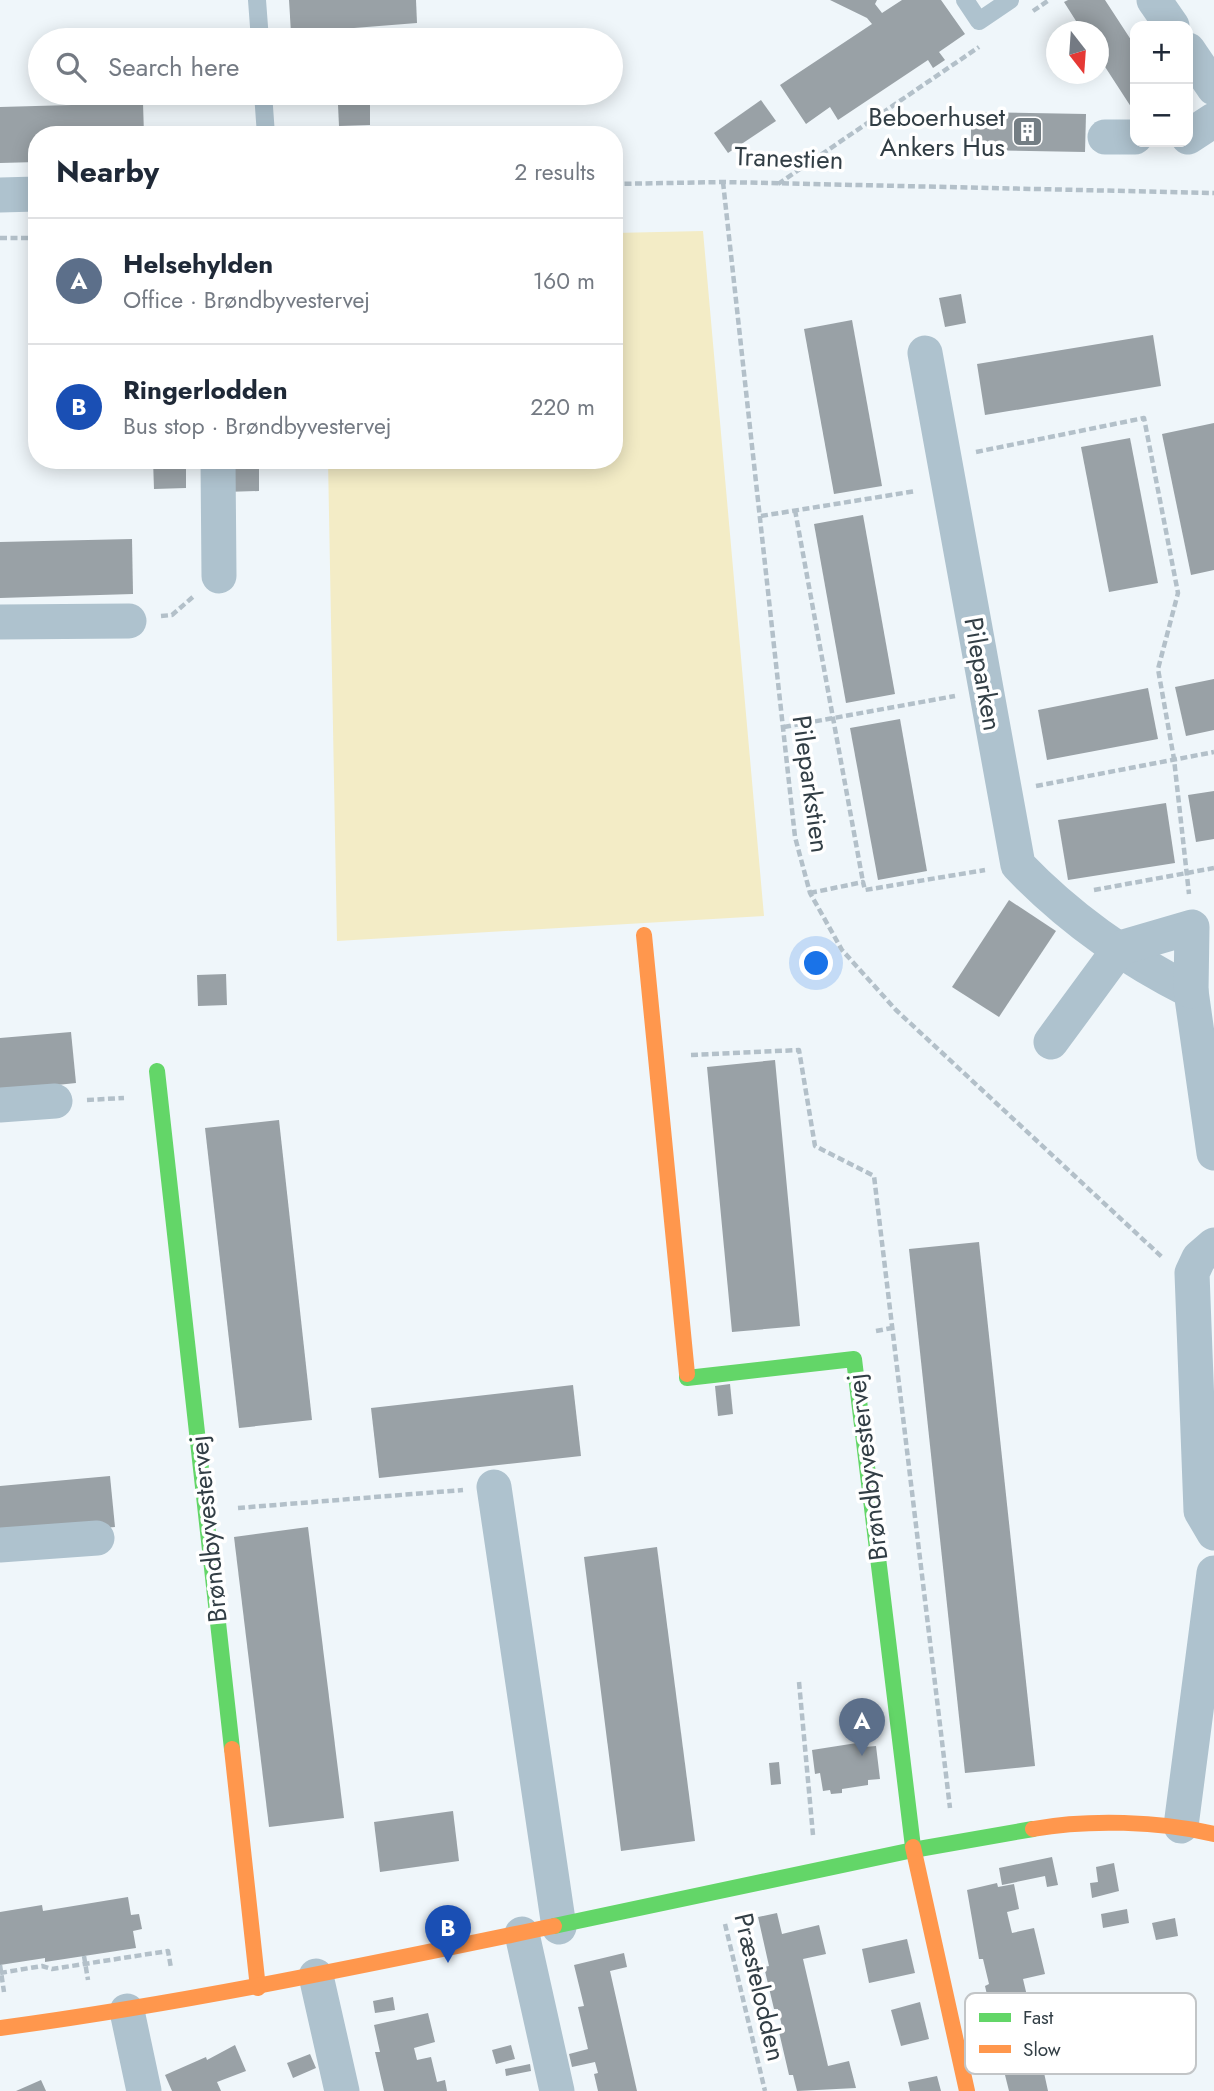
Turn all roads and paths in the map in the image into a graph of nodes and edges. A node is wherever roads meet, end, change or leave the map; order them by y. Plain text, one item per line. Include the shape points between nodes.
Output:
1 (257, 0) edge
2 (965, 0) edge
3 (1010, 0) edge
4 (1049, 0) edge
5 (1154, 0) edge
6 (1026, 15) dead end
7 (1169, 21) edge
8 (259, 28) edge
9 (981, 46) dead end
10 (1193, 57) edge
11 (1214, 88) edge
12 (264, 105) edge
13 (1214, 120) edge
14 (265, 126) edge
15 (1193, 134) edge
16 (723, 182) junction
17 (623, 184) edge
18 (777, 184) junction
19 (1214, 193) edge
20 (28, 194) edge
21 (0, 195) edge
22 (0, 238) edge
23 (28, 238) edge
24 (925, 353) dead end
25 (218, 469) edge
26 (947, 472) junction
27 (795, 510) junction
28 (761, 516) junction
29 (219, 576) joint
30 (129, 621) joint
31 (0, 622) edge
32 (986, 690) junction
33 (833, 718) junction
34 (784, 727) junction
35 (1214, 752) edge
36 (1174, 758) junction
37 (1005, 792) junction
38 (1018, 865) junction
39 (1214, 868) edge
40 (1188, 872) junction
41 (863, 882) junction
42 (810, 894) junction
43 (1051, 899) junction
44 (1192, 927) junction
45 (643, 935) dead end
46 (1120, 948) junction
47 (1191, 991) junction
48 (1051, 1042) dead end
49 (158, 1071) dead end
50 (160, 1097) junction
51 (55, 1101) joint
52 (0, 1105) edge
53 (1214, 1153) edge
54 (1214, 1245) edge
55 (1192, 1273) junction
56 (494, 1487) joint
57 (206, 1514) junction
58 (1214, 1533) edge
59 (97, 1538) dead end
60 (0, 1545) edge
61 (1214, 1573) edge
62 (799, 1682) dead end
63 (1198, 1830) edge
64 (913, 1850) junction
65 (816, 1871) junction
66 (718, 1893) junction
67 (559, 1927) junction
68 (522, 1934) junction
69 (0, 1973) edge
70 (316, 1976) junction
71 (258, 1988) junction
72 (176, 2002) junction
73 (127, 2011) junction
74 (0, 2028) edge
75 (144, 2091) edge
76 (342, 2091) edge
77 (557, 2091) edge
78 (765, 2091) edge
79 (967, 2091) edge

1 - 8 lane
2 - 3 lane via 979,21
4 - 6 path
5 - 7 street
9 - 18 path
10 - 11 street
12 - 14 lane
13 - 15 street
16 - 17 path, Tranestien
16 - 18 path, Tranestien
16 - 28 path, Pileparkstien
18 - 19 path, Tranestien
20 - 21 street
22 - 23 path
24 - 26 street, Pileparken
25 - 29 street
26 - 27 path
26 - 32 street, Pileparken
26 - 36 path via 1144,418 1178,593 1158,668
27 - 28 path
27 - 33 path
28 - 34 path, Pileparkstien
29 - 30 path via 172,615
30 - 31 street
32 - 33 path
32 - 37 street, Pileparken
33 - 34 path
33 - 41 path
34 - 42 path, Pileparkstien via 795,837
35 - 36 path
36 - 37 path
36 - 40 path
37 - 38 street, Pileparken
38 - 41 path via 865,890
38 - 43 street
39 - 40 path
40 - 43 path
40 - 44 path
41 - 42 path
42 - 55 path, Pileparkstien via 842,950 896,1010 1163,1258
43 - 46 street
44 - 46 street
44 - 47 street
45 - 64 street, Brøndbyvestervej via 687,1378 853,1359
46 - 47 street
46 - 48 street
47 - 53 street
49 - 50 street, Brøndbyvestervej
50 - 51 path
50 - 57 street, Brøndbyvestervej
51 - 52 street
54 - 55 street via 1199,1258
55 - 58 street via 1201,1511
56 - 57 path
56 - 67 street
57 - 71 street, Brøndbyvestervej
59 - 60 street
61 - 63 street
62 - 65 path
63 - 64 street via 1061,1824
64 - 65 street
64 - 79 street
65 - 66 street
66 - 67 street
66 - 78 path, Præstelodden
67 - 68 street
68 - 70 street
68 - 77 street
69 - 72 path via 168,1951
70 - 71 street
70 - 76 street
71 - 72 street
72 - 73 street
73 - 74 street
73 - 75 street

